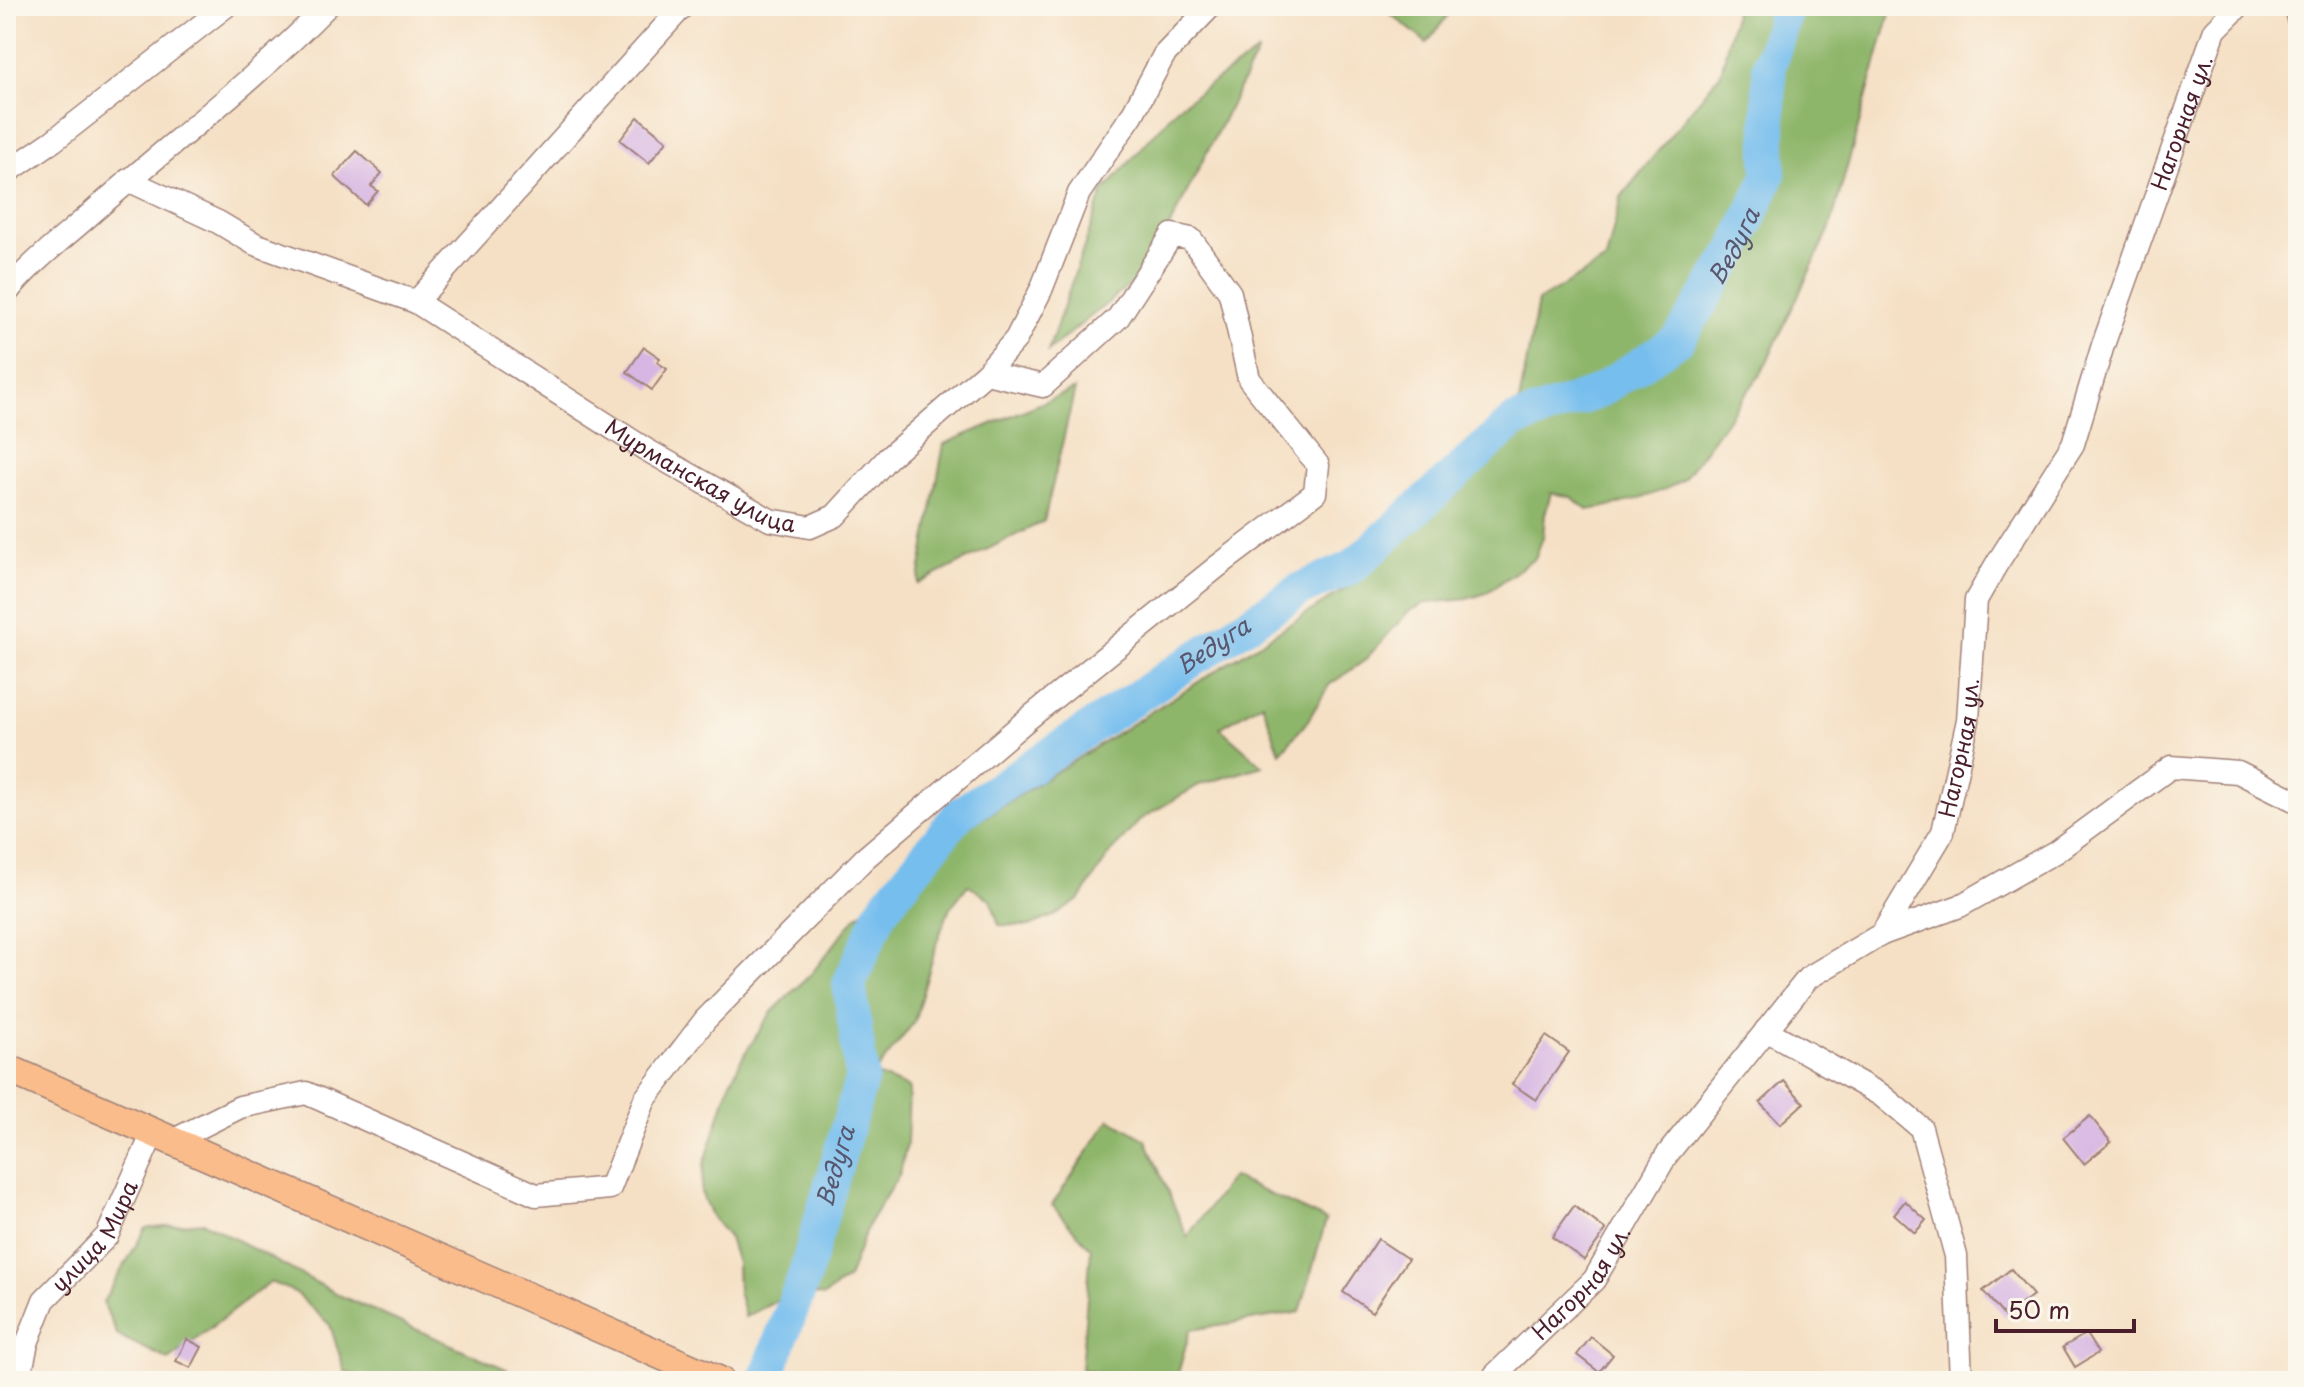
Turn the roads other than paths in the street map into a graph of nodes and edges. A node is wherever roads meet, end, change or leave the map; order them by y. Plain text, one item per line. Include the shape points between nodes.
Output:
1 (226, 6) edge
2 (327, 6) edge
3 (683, 6) edge
4 (1211, 6) edge
5 (2239, 6) edge
6 (2295, 6) edge
7 (2298, 19) edge
8 (6, 173) edge
9 (128, 180) junction
10 (6, 294) edge
11 (416, 302) junction
12 (986, 373) junction
13 (2298, 802) edge
14 (1882, 934) junction
15 (1766, 1030) junction
16 (6, 1068) edge
17 (162, 1137) junction
18 (19, 1381) edge
19 (720, 1381) edge
20 (1492, 1381) edge
21 (1961, 1381) edge

1 - 8 street
2 - 9 street via 291,44
3 - 11 street
4 - 12 street, Мурманская улица via 1164,55 1132,115 1079,193 1016,339
5 - 14 street, Нагорная ул. via 2215,30 2073,444 1976,600 1968,720 1943,832
6 - 7 street
9 - 10 street
9 - 11 street, Мурманская улица via 255,244
11 - 12 street, Мурманская улица via 645,449 770,520 810,527 835,516 888,458
12 - 17 street via 1043,386 1118,318 1172,235 1191,239 1230,293 1249,379 1318,465 1315,493 1041,709 865,858 705,1020 645,1099 610,1188 536,1195 306,1093 240,1107
13 - 14 street via 2238,772 2171,767 2055,852 1960,906
14 - 15 street, Нагорная ул. via 1808,978
15 - 20 street, Нагорная ул. via 1666,1156 1594,1280
15 - 21 street via 1881,1095 1921,1128 1956,1256
16 - 17 main road
17 - 18 street, улица Мира via 107,1236 44,1300
17 - 19 main road

